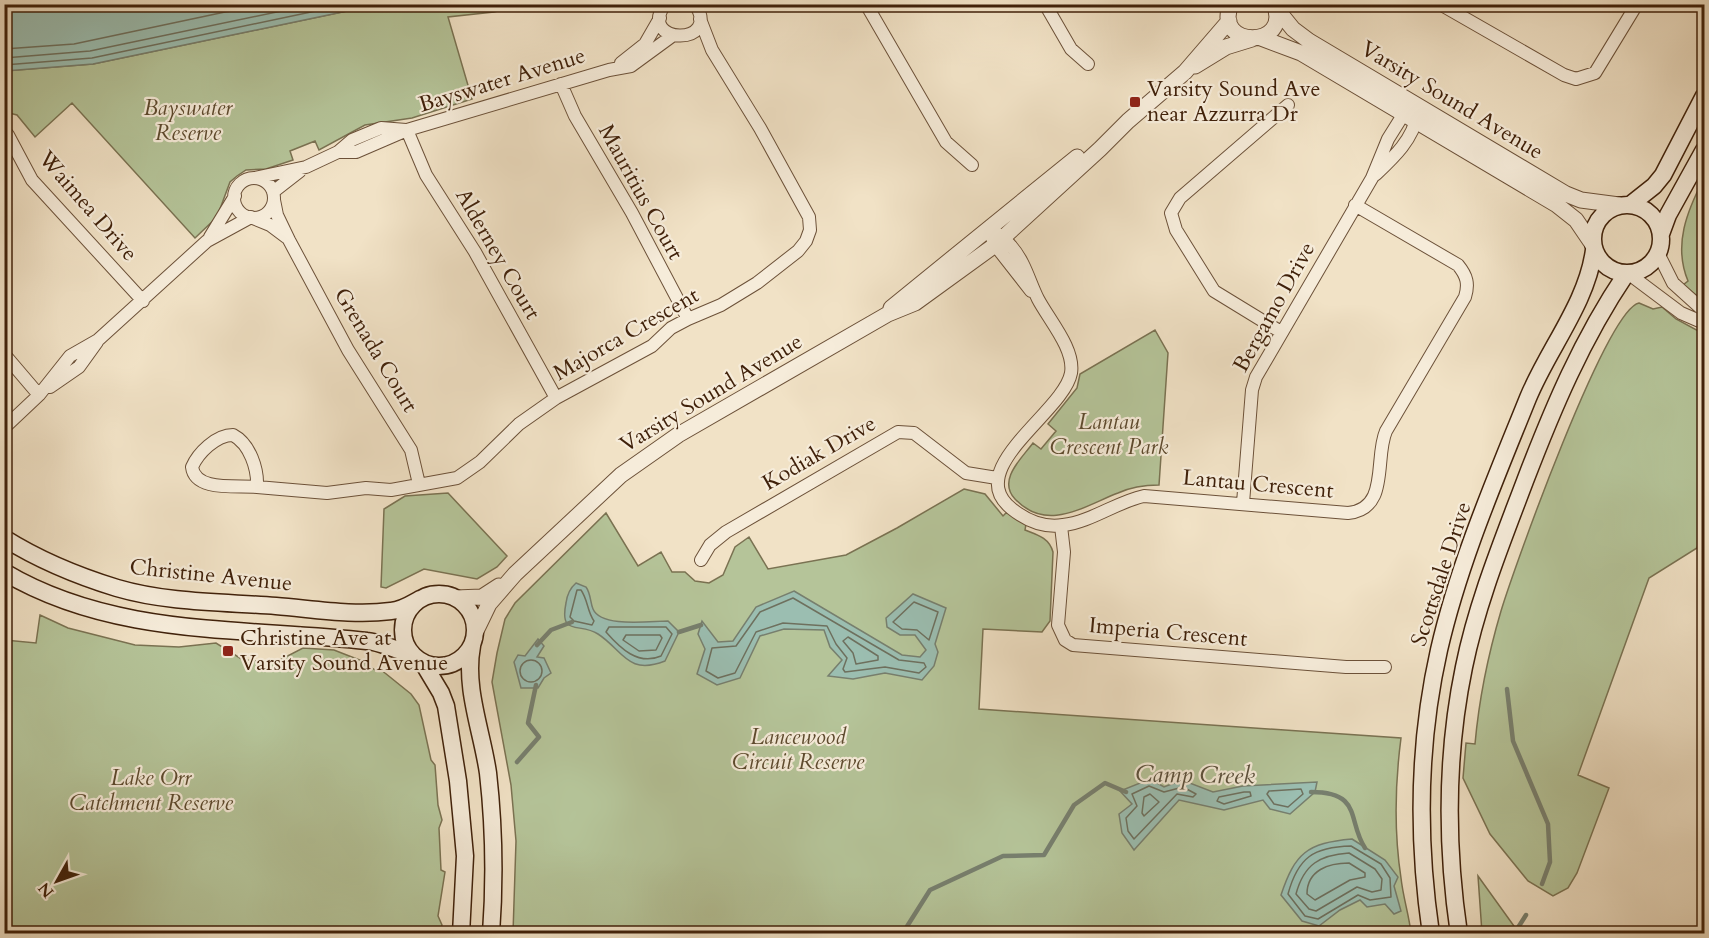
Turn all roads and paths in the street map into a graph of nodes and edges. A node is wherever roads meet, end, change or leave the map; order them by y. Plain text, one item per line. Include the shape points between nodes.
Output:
1 (665, 4) edge
2 (866, 4) edge
3 (1045, 4) edge
4 (1440, 4) edge
5 (1637, 4) edge
6 (1275, 6) edge
7 (699, 9) edge
8 (1229, 10) edge
9 (660, 18) junction
10 (672, 36) junction
11 (687, 36) junction
12 (1256, 39) junction
13 (712, 50) junction
14 (1088, 64) dead end
15 (609, 70) junction
16 (1185, 72) junction
17 (561, 84) junction
18 (1704, 96) edge
19 (1288, 105) dead end
20 (1418, 106) junction
21 (1409, 119) junction
22 (1128, 121) junction
23 (407, 130) junction
24 (8, 135) dead end
25 (1704, 150) edge
26 (972, 165) dead end
27 (306, 167) junction
28 (255, 178) junction
29 (235, 196) junction
30 (274, 196) junction
31 (1624, 205) junction
32 (1355, 206) junction
33 (252, 218) junction
34 (989, 228) junction
35 (1661, 234) junction
36 (289, 240) junction
37 (207, 241) junction
38 (999, 242) junction
39 (1593, 247) junction
40 (1658, 253) junction
41 (1628, 274) junction
42 (143, 300) junction
43 (1704, 311) edge
44 (888, 314) junction
45 (688, 319) junction
46 (1704, 322) edge
47 (1281, 332) junction
48 (4, 354) edge
49 (39, 395) junction
50 (556, 398) junction
51 (5, 427) edge
52 (997, 478) junction
53 (419, 484) junction
54 (257, 487) junction
55 (1243, 502) junction
56 (1061, 526) junction
57 (4, 538) edge
58 (702, 560) dead end
59 (4, 572) edge
60 (515, 574) junction
61 (455, 598) junction
62 (420, 599) junction
63 (474, 640) junction
64 (417, 658) junction
65 (1385, 667) dead end
66 (461, 933) edge
67 (491, 933) edge
68 (1431, 933) edge
69 (1459, 933) edge

1 - 9 street, Bayswater Avenue
2 - 26 street via 946,142
3 - 14 street via 1071,49
4 - 5 street via 1576,79 1595,72
6 - 12 street via 1273,29
6 - 20 street, Varsity Sound Avenue via 1293,29 1309,41
7 - 11 street via 694,32
7 - 13 street, Majorca Crescent
8 - 12 street via 1237,34
8 - 16 street, Varsity Sound Avenue
9 - 10 street
9 - 15 street, Bayswater Avenue via 645,44
10 - 11 street
10 - 15 street, Bayswater Avenue via 631,66
11 - 13 street, Majorca Crescent
12 - 16 street, Varsity Sound Avenue via 1226,47
12 - 21 street, Varsity Sound Avenue via 1301,53
13 - 45 street, Majorca Crescent via 802,204 810,230 798,251 757,283
15 - 17 street, Bayswater Avenue
16 - 22 street, Varsity Sound Avenue
17 - 23 street, Bayswater Avenue
17 - 45 street, Mauritius Court via 574,116 632,213
18 - 31 main road via 1663,175 1654,186
19 - 47 street via 1180,198 1170,213 1176,230 1214,291
20 - 21 street, Bergamo Drive
20 - 31 street, Varsity Sound Avenue via 1566,194 1581,200
21 - 32 street, Bergamo Drive via 1397,153 1372,178
21 - 39 street, Varsity Sound Avenue via 1557,205 1576,220
22 - 34 street, Varsity Sound Avenue
22 - 38 street, Varsity Sound Avenue
23 - 27 street, Bayswater Avenue via 356,152 338,152
23 - 50 street, Alderney Court via 426,175 476,252
24 - 42 street, Waimea Drive via 32,180
25 - 35 main road
27 - 28 street, Bayswater Avenue
27 - 30 street, Bayswater Avenue
28 - 29 street, Bayswater Avenue via 239,185
28 - 30 street via 267,182
29 - 33 street via 240,212
29 - 37 street, Bayswater Avenue
30 - 33 street, Bayswater Avenue via 265,215
30 - 36 street, Grenada Court via 277,215
31 - 35 main road via 1650,214
31 - 39 main road via 1600,217 1594,227
32 - 47 street, Bergamo Drive
32 - 55 street, Lantau Crescent via 1458,266 1467,279 1465,297 1386,431 1380,447 1378,487 1370,504 1348,513
33 - 36 street, Grenada Court via 270,225
33 - 37 street, Bayswater Avenue
34 - 38 street
34 - 44 street, Varsity Sound Avenue via 892,306
35 - 40 main road
36 - 53 street, Grenada Court via 348,350 411,450
37 - 42 street, Bayswater Avenue
38 - 44 street, Varsity Sound Avenue via 915,303
38 - 52 street via 1025,267 1072,370 1062,391
39 - 41 main road via 1607,268
39 - 68 main road, Scottsdale Drive via 1589,277 1537,376 1473,538 1439,651 1422,783 1421,841
40 - 41 main road via 1650,265
40 - 43 street via 1673,283
41 - 46 street via 1681,314
41 - 69 main road, Scottsdale Drive via 1600,311 1550,416 1493,566 1470,644 1458,700 1451,774 1451,857
42 - 49 street, Bayswater Avenue via 99,340 79,367
44 - 60 street, Varsity Sound Avenue via 648,455 596,496
45 - 50 street, Majorca Crescent via 652,346
47 - 55 street, Bergamo Drive via 1262,363 1252,390
48 - 49 street
49 - 51 street, Bayswater Avenue
50 - 53 street, Majorca Crescent via 519,424 480,462 457,478 433,485
52 - 56 street, Lantau Crescent via 1000,495 1010,507 1041,525
52 - 58 street, Kodiak Drive via 966,473 914,433 898,432 726,532 710,545
53 - 54 street, Majorca Crescent via 391,490 366,488 327,493
54 - 54 street, Majorca Crescent via 200,482 192,467 218,439 233,435 255,465
55 - 56 street, Lantau Crescent via 1144,496
56 - 65 street, Imperia Crescent via 1064,552 1058,625 1065,640 1073,645
57 - 62 main road, Christine Avenue via 88,578 155,595 350,612 390,611
59 - 64 main road via 54,596 131,620 369,641
60 - 61 street, Varsity Sound Avenue via 482,597
60 - 63 street, Varsity Sound Avenue via 489,604
61 - 62 main road via 443,594
61 - 63 main road via 471,612
62 - 64 main road via 405,618 402,630
63 - 64 main road via 466,655 447,666 436,667
63 - 67 main road via 469,671 486,764 493,844
64 - 66 main road via 446,706 458,781 465,856

